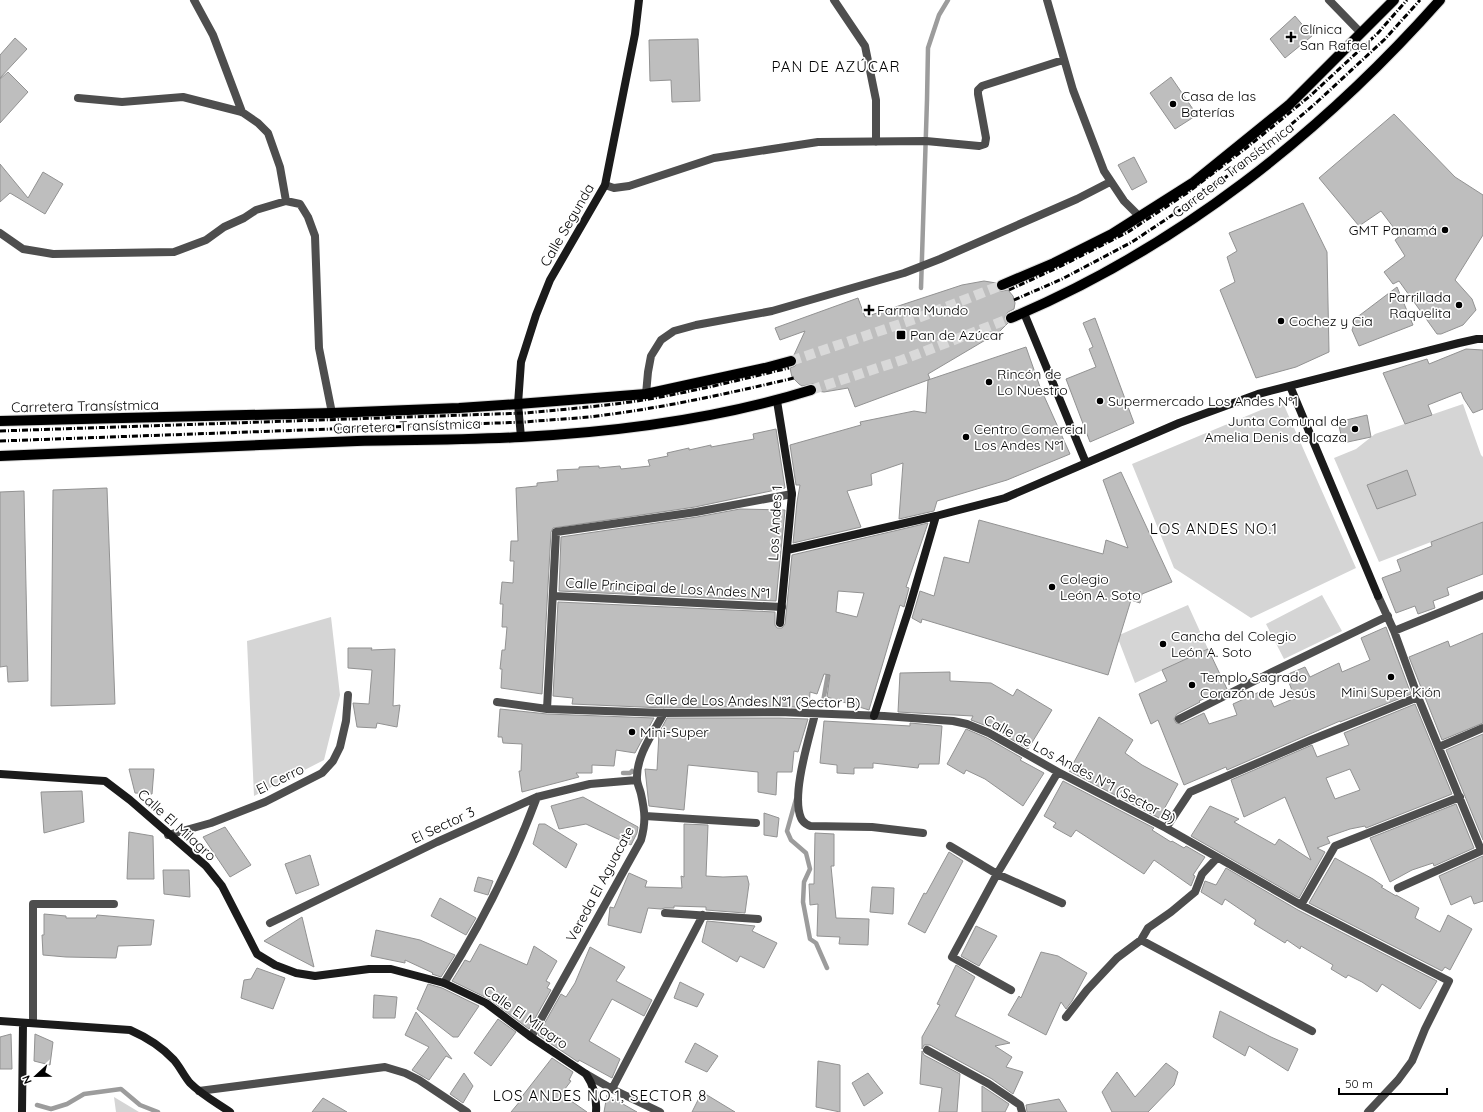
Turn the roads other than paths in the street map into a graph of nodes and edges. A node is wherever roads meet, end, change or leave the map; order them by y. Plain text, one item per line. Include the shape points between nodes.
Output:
1 (194, 0) edge
2 (639, 0) edge
3 (834, 0) edge
4 (1047, 0) edge
5 (1329, 0) edge
6 (1394, 0) edge
7 (1440, 0) edge
8 (1360, 33) junction
9 (1063, 60) junction
10 (78, 98) dead end
11 (242, 112) junction
12 (876, 142) junction
13 (1110, 182) junction
14 (606, 185) junction
15 (286, 201) junction
16 (1140, 217) junction
17 (0, 233) edge
18 (1002, 285) tunnel mouth
19 (1024, 313) junction
20 (1011, 318) tunnel mouth
21 (1483, 339) edge
22 (791, 361) tunnel mouth
23 (1290, 386) junction
24 (811, 390) tunnel mouth
25 (646, 394) junction
26 (777, 401) junction
27 (518, 404) junction
28 (332, 413) junction
29 (0, 420) edge
30 (521, 437) junction
31 (0, 456) edge
32 (1086, 463) junction
33 (792, 494) junction
34 (936, 516) junction
35 (787, 550) junction
36 (1483, 595) edge
37 (553, 596) junction
38 (782, 607) junction
39 (1388, 616) junction
40 (780, 623) dead end
41 (1394, 631) junction
42 (348, 695) dead end
43 (1418, 698) junction
44 (497, 702) dead end
45 (547, 709) junction
46 (664, 713) junction
47 (815, 714) junction
48 (874, 716) junction
49 (1180, 719) dead end
50 (1483, 728) edge
51 (1439, 747) junction
52 (1058, 772) junction
53 (0, 774) edge
54 (637, 780) junction
55 (537, 797) junction
56 (1460, 797) junction
57 (645, 816) junction
58 (756, 822) dead end
59 (1166, 828) junction
60 (923, 833) dead end
61 (168, 834) junction
62 (950, 846) dead end
63 (1482, 850) edge
64 (1217, 858) junction
65 (997, 874) junction
66 (1398, 888) dead end
67 (1062, 903) dead end
68 (114, 904) dead end
69 (1301, 905) junction
70 (665, 913) dead end
71 (703, 915) junction
72 (758, 919) dead end
73 (270, 923) dead end
74 (1141, 940) junction
75 (444, 983) junction
76 (1011, 990) dead end
77 (1066, 1017) dead end
78 (0, 1021) edge
79 (23, 1023) junction
80 (33, 1023) junction
81 (1312, 1031) dead end
82 (531, 1037) junction
83 (927, 1050) dead end
84 (586, 1074) junction
85 (612, 1089) junction
86 (200, 1091) junction
87 (22, 1112) edge
88 (230, 1112) edge
89 (467, 1112) edge
90 (596, 1112) edge
91 (660, 1112) edge
92 (1022, 1112) edge
93 (1368, 1112) edge

1 - 11 street via 213,35
2 - 14 street, Calle Segunda via 635,34
3 - 12 street via 865,46 876,100
4 - 9 street
5 - 8 street
6 - 8 main road, Carretera Transístmica
7 - 19 main road, Carretera Transístmica via 1368,76 1291,145 1231,192 1160,241
8 - 16 main road, Carretera Transístmica via 1289,105 1194,182
9 - 12 street via 982,86 978,90 985,144 979,146 926,141
9 - 13 street via 1087,129
10 - 11 street via 122,102 183,97
11 - 15 street via 268,133 280,167
12 - 14 street via 818,142 714,158 629,186 614,188
13 - 16 street
13 - 25 street via 940,259 904,272 772,311 674,331 661,340 651,356
14 - 27 street, Calle Segunda via 550,280 521,362
15 - 17 street via 256,210 206,240 174,252 53,254 23,249
15 - 28 street via 300,204 315,236 319,348
16 - 18 main road, Carretera Transístmica via 1112,234
19 - 20 main road, Carretera Transístmica
19 - 32 street
21 - 23 street
22 - 25 main road, Carretera Transístmica
23 - 32 street via 1258,394 1186,421
23 - 39 street
24 - 26 main road, Carretera Transístmica
25 - 27 main road, Carretera Transístmica
26 - 30 main road, Carretera Transístmica via 687,420
26 - 33 street, Los Andes 1
27 - 28 main road, Carretera Transístmica
27 - 30 street, Calle Segunda
28 - 29 main road, Carretera Transístmica
30 - 31 main road, Carretera Transístmica
32 - 34 street via 1005,498
33 - 35 street, Los Andes 1
33 - 37 street via 696,512 556,532
34 - 35 street
34 - 48 street
35 - 38 street, Los Andes 1
36 - 41 street
37 - 38 street, Calle Principal de Los Andes N°1
37 - 45 street
38 - 40 street, Los Andes 1
39 - 41 street
39 - 49 street
41 - 43 street
42 - 61 street, El Cerro via 340,748 333,761 322,772 265,802 211,823
43 - 51 street
43 - 59 street via 1190,792
44 - 45 street, Calle de Los Andes N°1 (Sector B)
45 - 46 street, Calle de Los Andes N°1 (Sector B)
46 - 47 street, Calle de Los Andes N°1 (Sector B)
46 - 54 street, Vereda El Aguacate via 644,750 638,765
47 - 48 street, Calle de Los Andes N°1 (Sector B)
47 - 60 street via 800,779 798,801 801,819 805,824 885,828
48 - 52 street, Calle de Los Andes N°1 (Sector B) via 967,724 989,733
50 - 51 street
51 - 56 street
52 - 59 street, Calle de Los Andes N°1 (Sector B)
52 - 65 street
53 - 61 street, Calle El Milagro via 105,781
54 - 55 street, El Sector 3 via 590,784
54 - 57 street, Vereda El Aguacate
55 - 73 street, El Sector 3
55 - 75 street via 506,874 474,936
56 - 63 street
56 - 69 street via 1335,846
57 - 58 street
57 - 82 street, Vereda El Aguacate via 641,840
59 - 64 street, Calle de Los Andes N°1 (Sector B)
61 - 75 street, Calle El Milagro via 206,866 222,886 257,954 275,965 296,973 315,976 369,969 391,969
62 - 65 street
63 - 66 street
64 - 69 street, Calle de Los Andes N°1 (Sector B)
64 - 74 street via 1202,874 1195,892 1148,928
65 - 67 street
65 - 76 street via 952,957
68 - 80 street via 33,904
69 - 93 street, Calle de Los Andes N°1 (Sector B) via 1449,981 1412,1061
70 - 71 street
71 - 72 street
71 - 85 street
74 - 77 street via 1117,958
74 - 81 street
75 - 82 street, Calle El Milagro via 486,1003
78 - 79 street
79 - 80 street
79 - 87 street
80 - 86 street via 130,1030 142,1035 173,1060 189,1082
82 - 84 street, Calle El Milagro
83 - 92 street via 989,1084 1020,1105
84 - 85 street, Calle El Milagro
84 - 90 street via 595,1093
85 - 91 street, Calle El Milagro
86 - 88 street
86 - 89 street via 385,1067 405,1072

